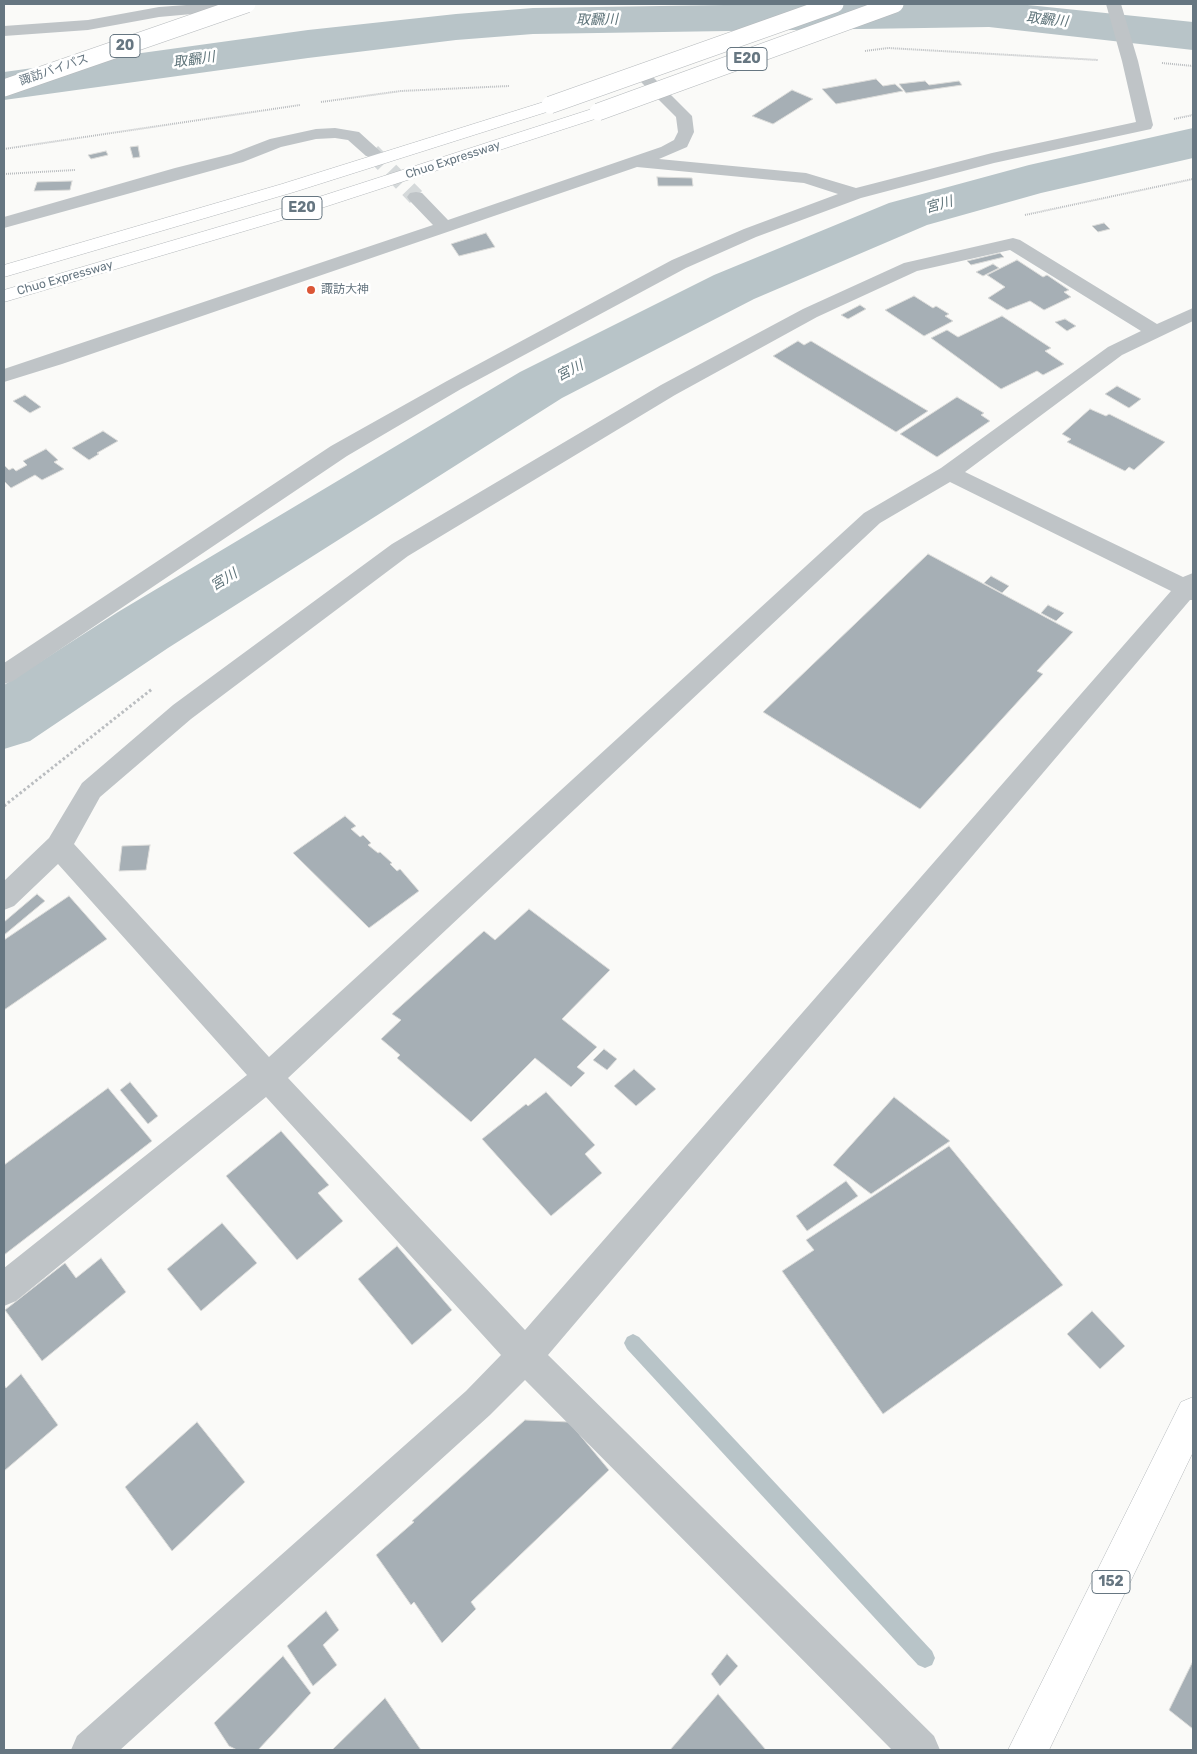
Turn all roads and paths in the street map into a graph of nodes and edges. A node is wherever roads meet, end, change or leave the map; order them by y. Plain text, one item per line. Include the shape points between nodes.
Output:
1 (218, 4) edge
2 (247, 4) edge
3 (835, 4) edge
4 (895, 4) edge
5 (1113, 4) edge
6 (155, 8) edge
7 (4, 31) edge
8 (4, 75) edge
9 (647, 80) dead end
10 (4, 88) edge
11 (372, 152) tunnel mouth
12 (636, 162) junction
13 (855, 194) junction
14 (416, 197) tunnel mouth
15 (4, 222) edge
16 (445, 227) junction
17 (4, 271) edge
18 (4, 296) edge
19 (1193, 314) edge
20 (1155, 331) junction
21 (55, 360) junction
22 (4, 376) edge
23 (4, 392) edge
24 (949, 472) junction
25 (1191, 587) edge
26 (4, 675) edge
27 (59, 846) junction
28 (4, 898) edge
29 (268, 1077) junction
30 (4, 1289) edge
31 (525, 1356) junction
32 (1193, 1414) edge
33 (91, 1750) edge
34 (920, 1750) edge
35 (1028, 1750) edge

1 - 8 highway, 諏訪バイパス / 20
2 - 6 street
2 - 10 highway, 諏訪バイパス / 20, bridge
3 - 17 highway, Chuo Expressway / E20, bridge via 550,105 297,185
4 - 18 highway, Chuo Expressway / E20, bridge via 598,112 303,208
5 - 13 street via 1144,125 992,158
6 - 7 street via 88,25
9 - 12 street via 684,116 686,132 681,143
11 - 15 street via 354,136 316,134
12 - 13 street via 806,178
12 - 16 street
13 - 26 street via 750,233 679,264 446,390 339,451
14 - 16 street
16 - 21 street
19 - 20 street
20 - 24 street via 1115,351
20 - 27 street via 1013,244 911,267 810,313 668,390 400,550 182,712 91,790
21 - 22 street
21 - 23 street
24 - 25 street
24 - 29 street via 872,518
25 - 31 street
27 - 28 street
27 - 29 street
29 - 30 street
29 - 31 street
31 - 33 street via 478,1403
31 - 34 street
32 - 35 highway, 152

